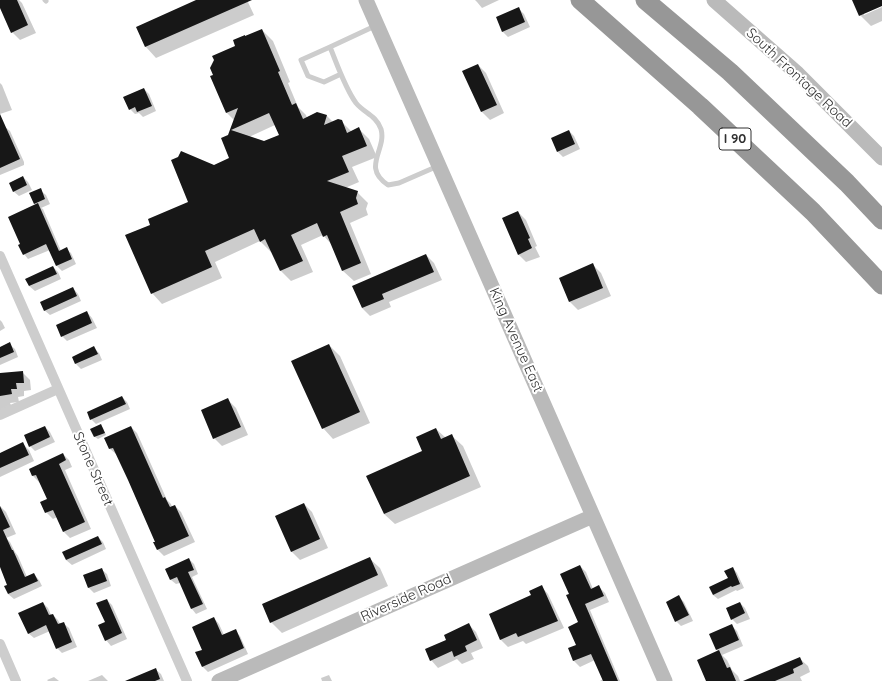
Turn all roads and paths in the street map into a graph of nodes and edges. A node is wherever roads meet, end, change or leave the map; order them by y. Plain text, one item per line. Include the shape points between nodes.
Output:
1 (366, 0) edge
2 (580, 0) edge
3 (645, 0) edge
4 (714, 0) edge
5 (377, 25) junction
6 (330, 47) junction
7 (341, 74) junction
8 (882, 158) edge
9 (439, 166) junction
10 (882, 220) edge
11 (0, 256) edge
12 (882, 285) edge
13 (58, 389) junction
14 (0, 415) edge
15 (593, 516) junction
16 (0, 644) edge
17 (16, 681) edge
18 (187, 681) edge
19 (219, 681) edge
20 (665, 681) edge

1 - 5 main road, King Avenue East
2 - 12 highway, I 90 via 700,106 813,212
3 - 10 highway via 730,72 847,183
4 - 8 main road, South Frontage Road via 798,74
5 - 6 lane
5 - 9 main road, King Avenue East
6 - 7 lane
6 - 7 lane via 301,60 308,76 324,82
7 - 9 lane via 357,104 378,122 381,141 375,163 381,180 388,185 399,184
9 - 15 main road, King Avenue East
11 - 13 street, Stone Street
13 - 14 street
13 - 18 street, Stone Street
15 - 19 main road, Riverside Road
15 - 20 main road, King Avenue East
16 - 17 street

